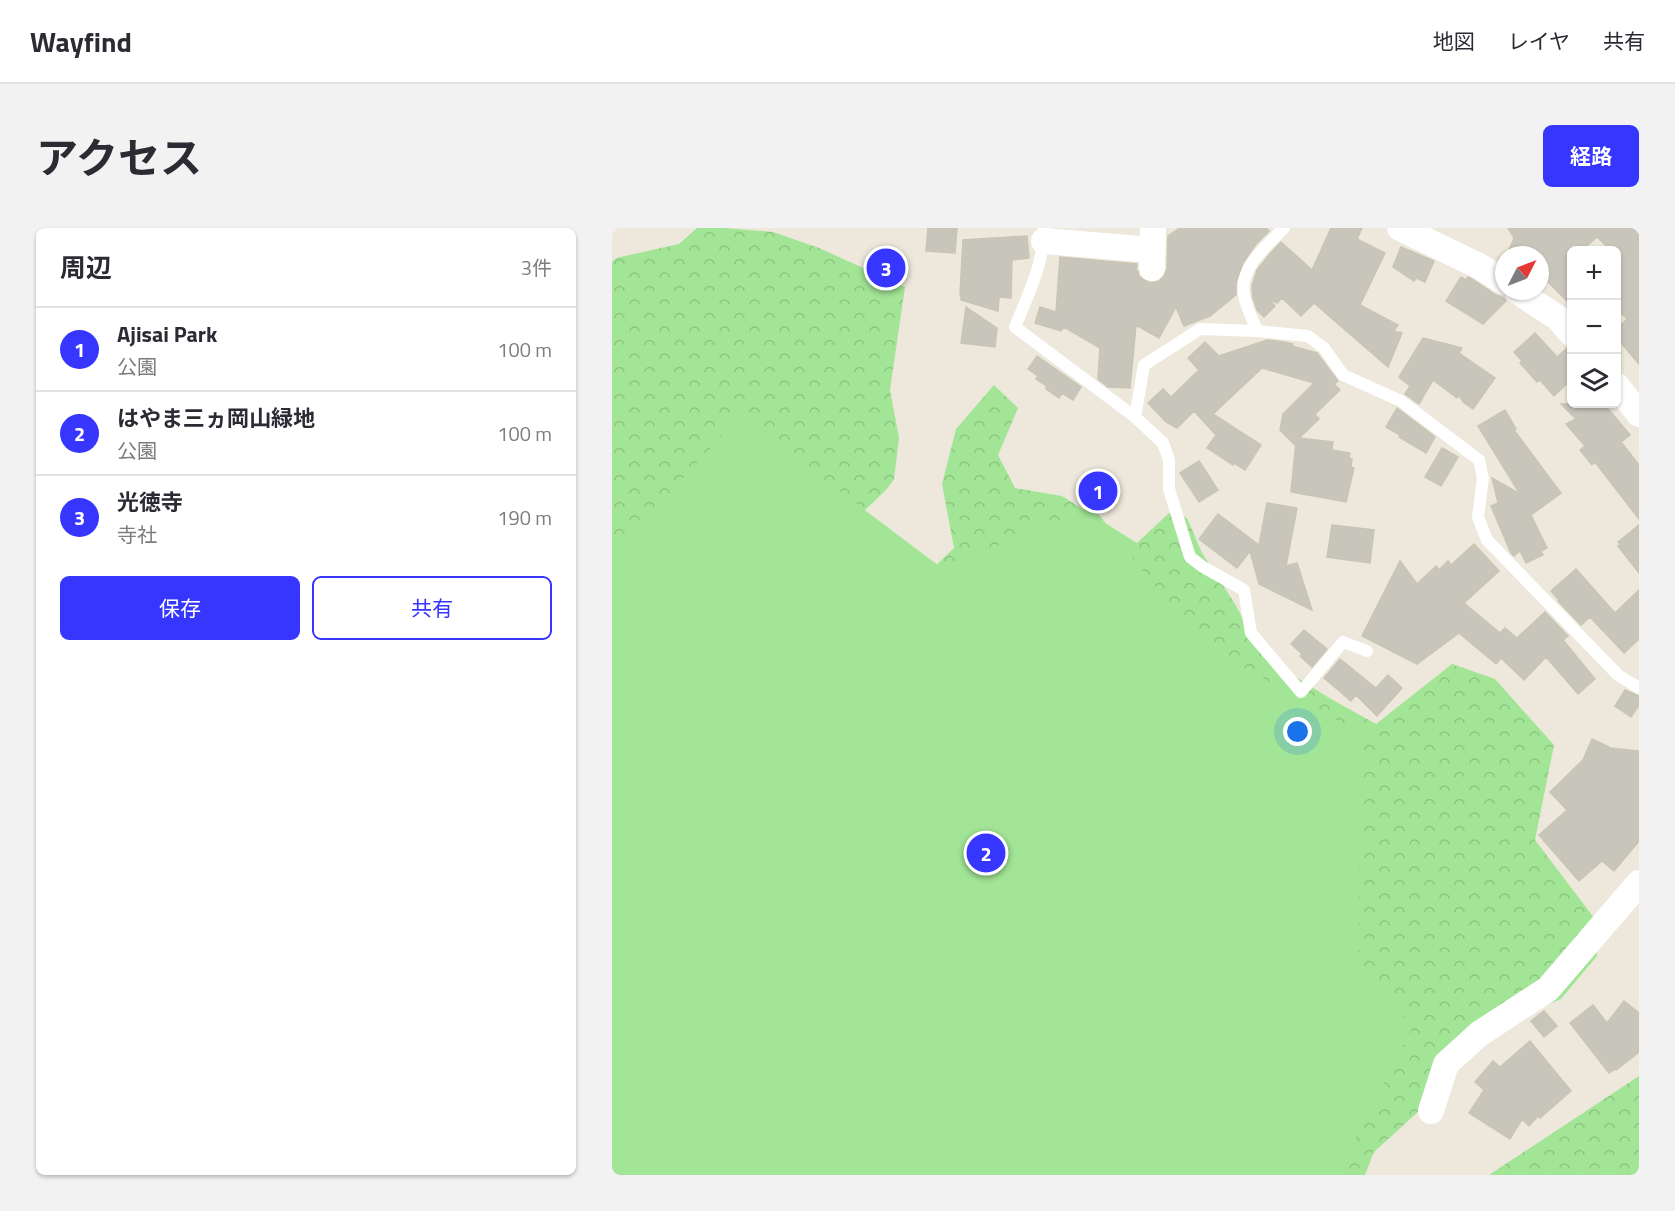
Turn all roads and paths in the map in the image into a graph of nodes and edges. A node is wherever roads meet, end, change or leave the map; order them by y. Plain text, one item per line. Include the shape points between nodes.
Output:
1 (1284, 228) edge
2 (1400, 228) edge
3 (1044, 234) edge
4 (1152, 248) edge
5 (1495, 276) edge
6 (1531, 300) edge
7 (1567, 328) edge
8 (1257, 331) junction
9 (1621, 391) edge
10 (1639, 414) edge
11 (1135, 417) junction
12 (1367, 651) dead end
13 (1639, 688) edge
14 (1639, 883) edge
15 (1431, 1111) dead end

1 - 8 lane via 1244,276 1244,295
2 - 5 street
3 - 4 street
3 - 11 lane via 1035,280 1015,327
6 - 7 street
8 - 11 lane via 1200,329 1144,365
8 - 13 lane via 1308,336 1324,348 1343,375 1401,401 1479,460 1483,478 1478,517 1487,540 1618,675
9 - 10 street
11 - 12 lane via 1163,443 1169,460 1169,489 1190,557 1244,590 1251,633 1301,692 1344,642
14 - 15 street via 1548,989 1479,1035 1446,1064

